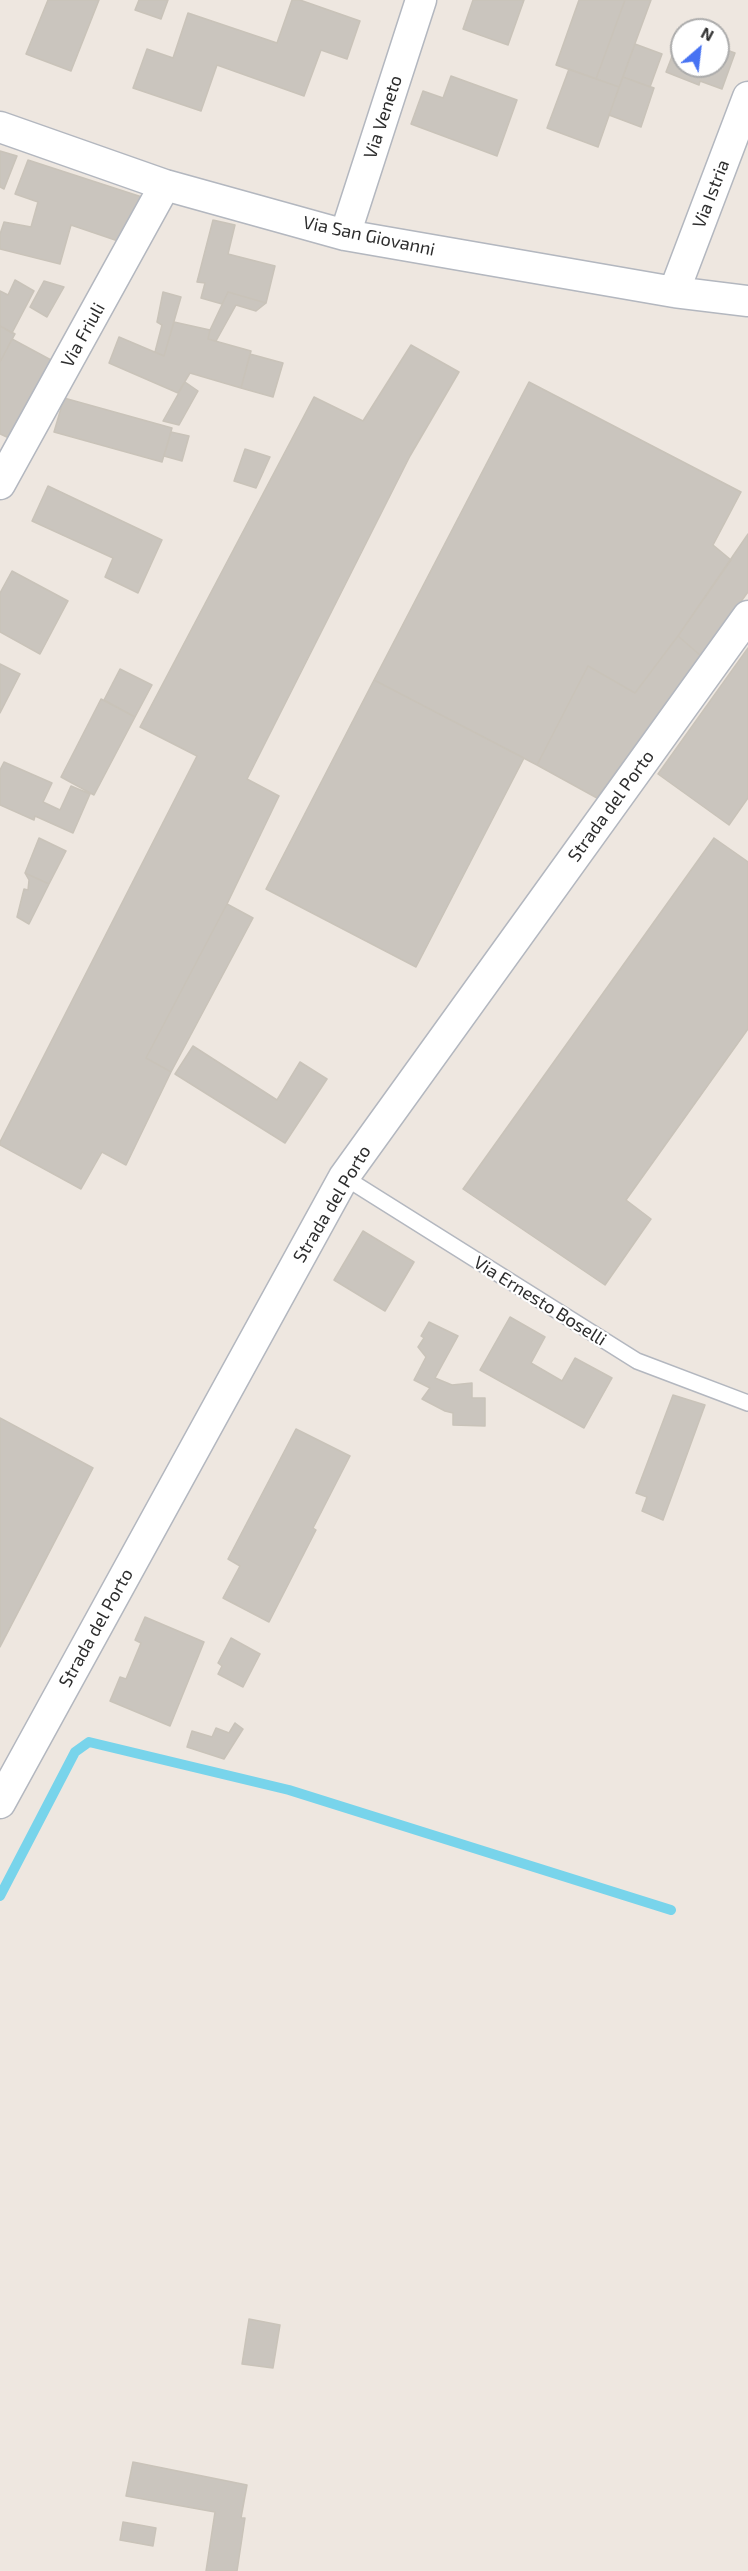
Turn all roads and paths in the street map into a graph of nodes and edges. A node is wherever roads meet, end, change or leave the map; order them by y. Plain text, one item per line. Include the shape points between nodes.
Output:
1 (421, 0) edge
2 (748, 97) edge
3 (0, 127) edge
4 (165, 185) junction
5 (345, 235) junction
6 (674, 292) junction
7 (748, 301) edge
8 (0, 484) edge
9 (748, 616) edge
10 (344, 1177) junction
11 (748, 1403) edge
12 (0, 1803) edge

1 - 5 street, Via Veneto
2 - 6 street, Via Istria
3 - 4 street, Via San Giovanni
4 - 5 street, Via San Giovanni
4 - 8 street, Via Friuli
5 - 6 street, Via San Giovanni
6 - 7 street, Via San Giovanni
9 - 10 street, Strada del Porto
10 - 11 lane, Via Ernesto Boselli via 637,1361
10 - 12 street, Strada del Porto

